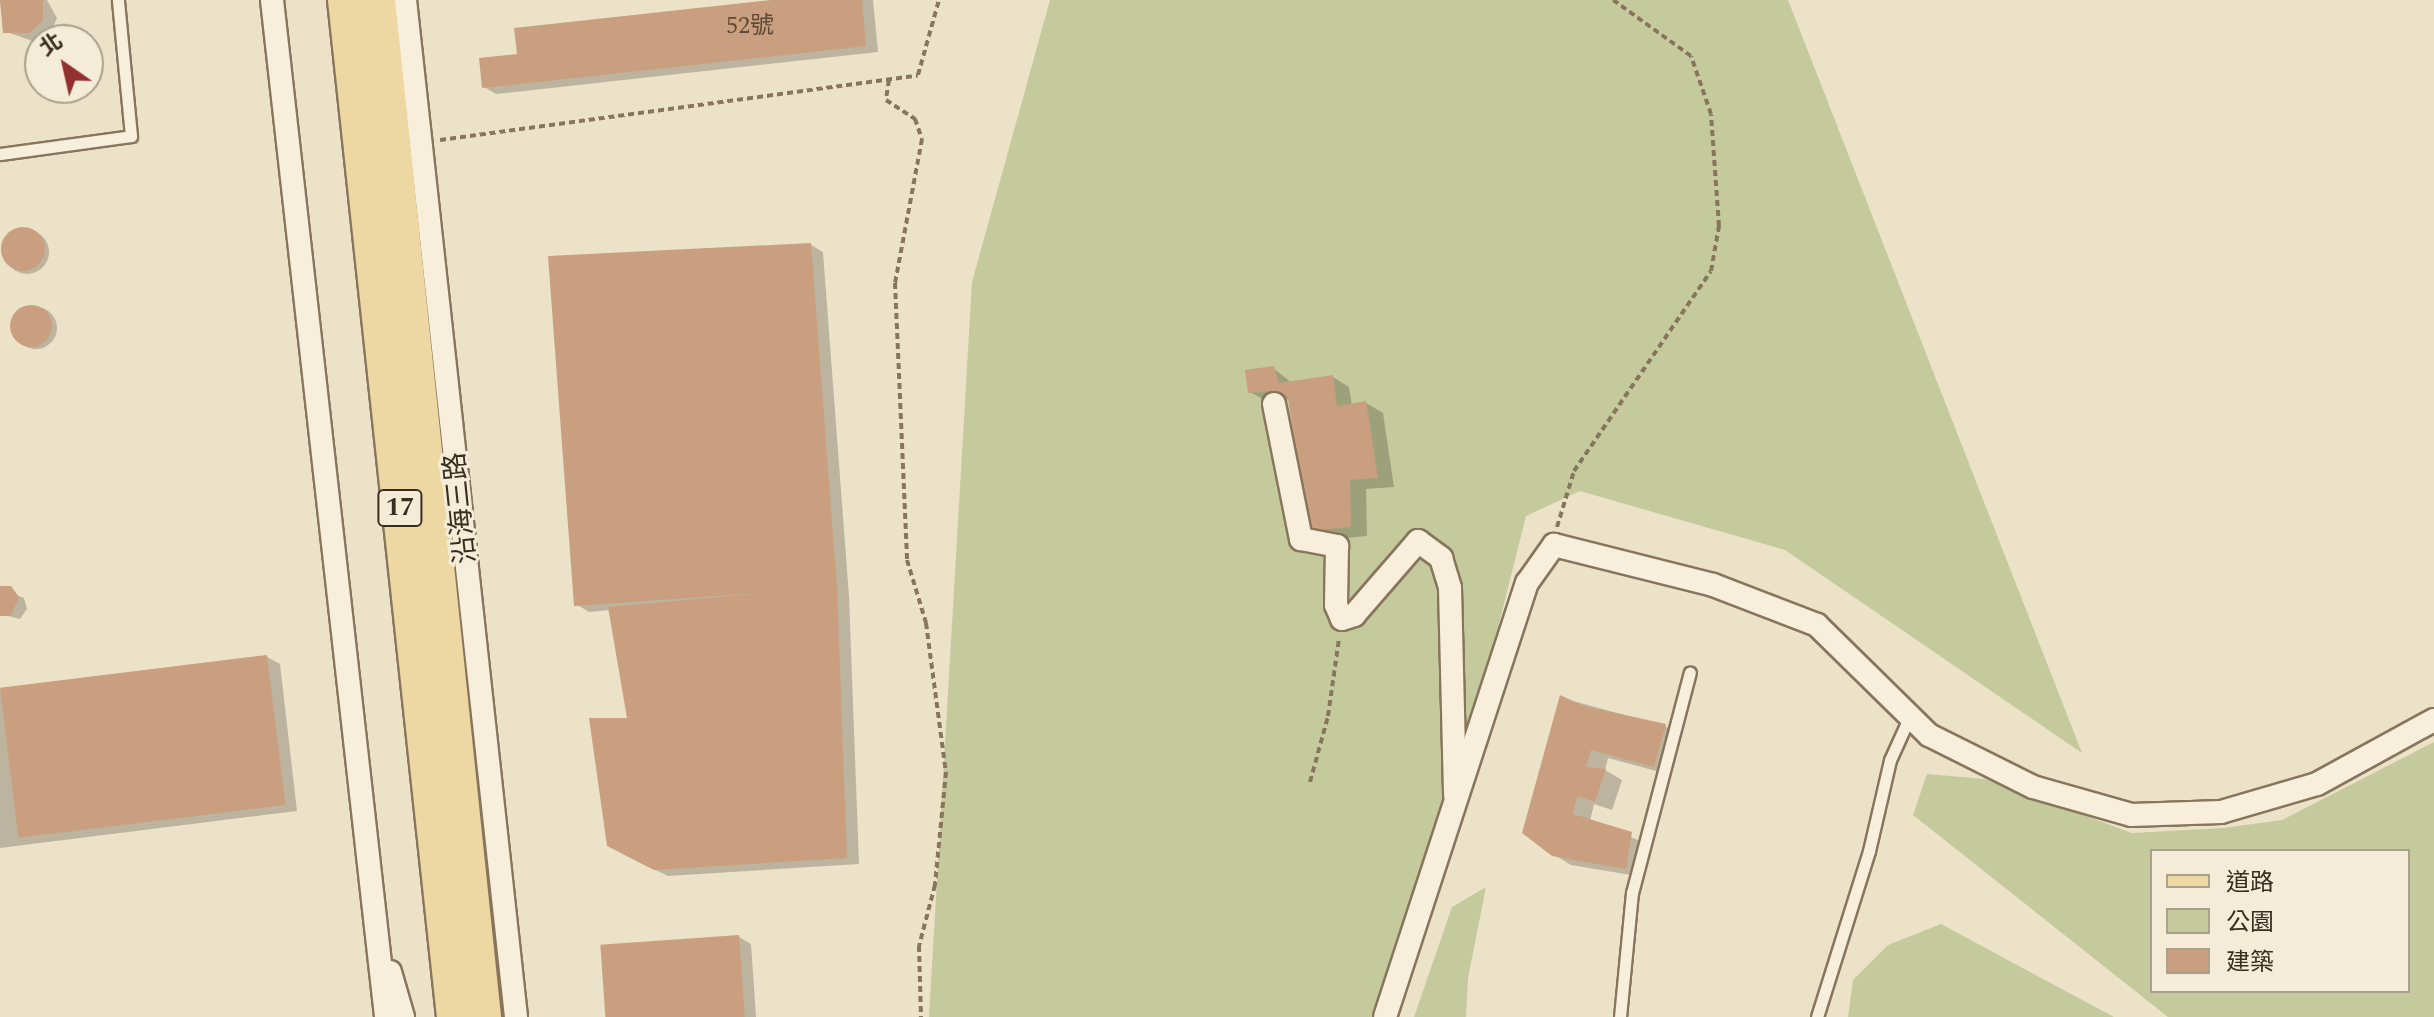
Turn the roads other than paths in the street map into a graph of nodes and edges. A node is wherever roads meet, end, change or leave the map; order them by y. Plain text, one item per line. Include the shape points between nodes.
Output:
1 (118, 0) edge
2 (272, 0) edge
3 (345, 0) edge
4 (378, 0) edge
5 (405, 0) edge
6 (0, 154) edge
7 (394, 169) junction
8 (311, 326) junction
9 (1274, 404) dead end
10 (1690, 672) dead end
11 (1910, 715) junction
12 (2434, 720) edge
13 (1455, 816) junction
14 (386, 1017) edge
15 (403, 1017) edge
16 (454, 1017) edge
17 (484, 1017) edge
18 (516, 1017) edge
19 (1385, 1017) edge
20 (1620, 1017) edge
21 (1817, 1017) edge

1 - 6 lane via 131,136
2 - 8 street
3 - 7 main road, 沿海三路 / 17
4 - 7 main road, 沿海三路 / 17
5 - 7 street, 沿海三路
7 - 16 main road, 沿海三路 / 17
7 - 17 main road, 沿海三路 / 17
7 - 18 street, 沿海三路
8 - 14 street
8 - 15 street via 327,353 392,985
9 - 13 street via 1301,539 1337,546 1336,605 1342,619 1354,615 1418,541 1441,558 1450,588
10 - 20 lane via 1632,893
11 - 12 street via 1929,735 2033,787 2131,815 2221,812 2317,784
11 - 13 street via 1817,625 1713,585 1554,545 1527,583
11 - 21 lane via 1890,760 1869,851
13 - 19 street

